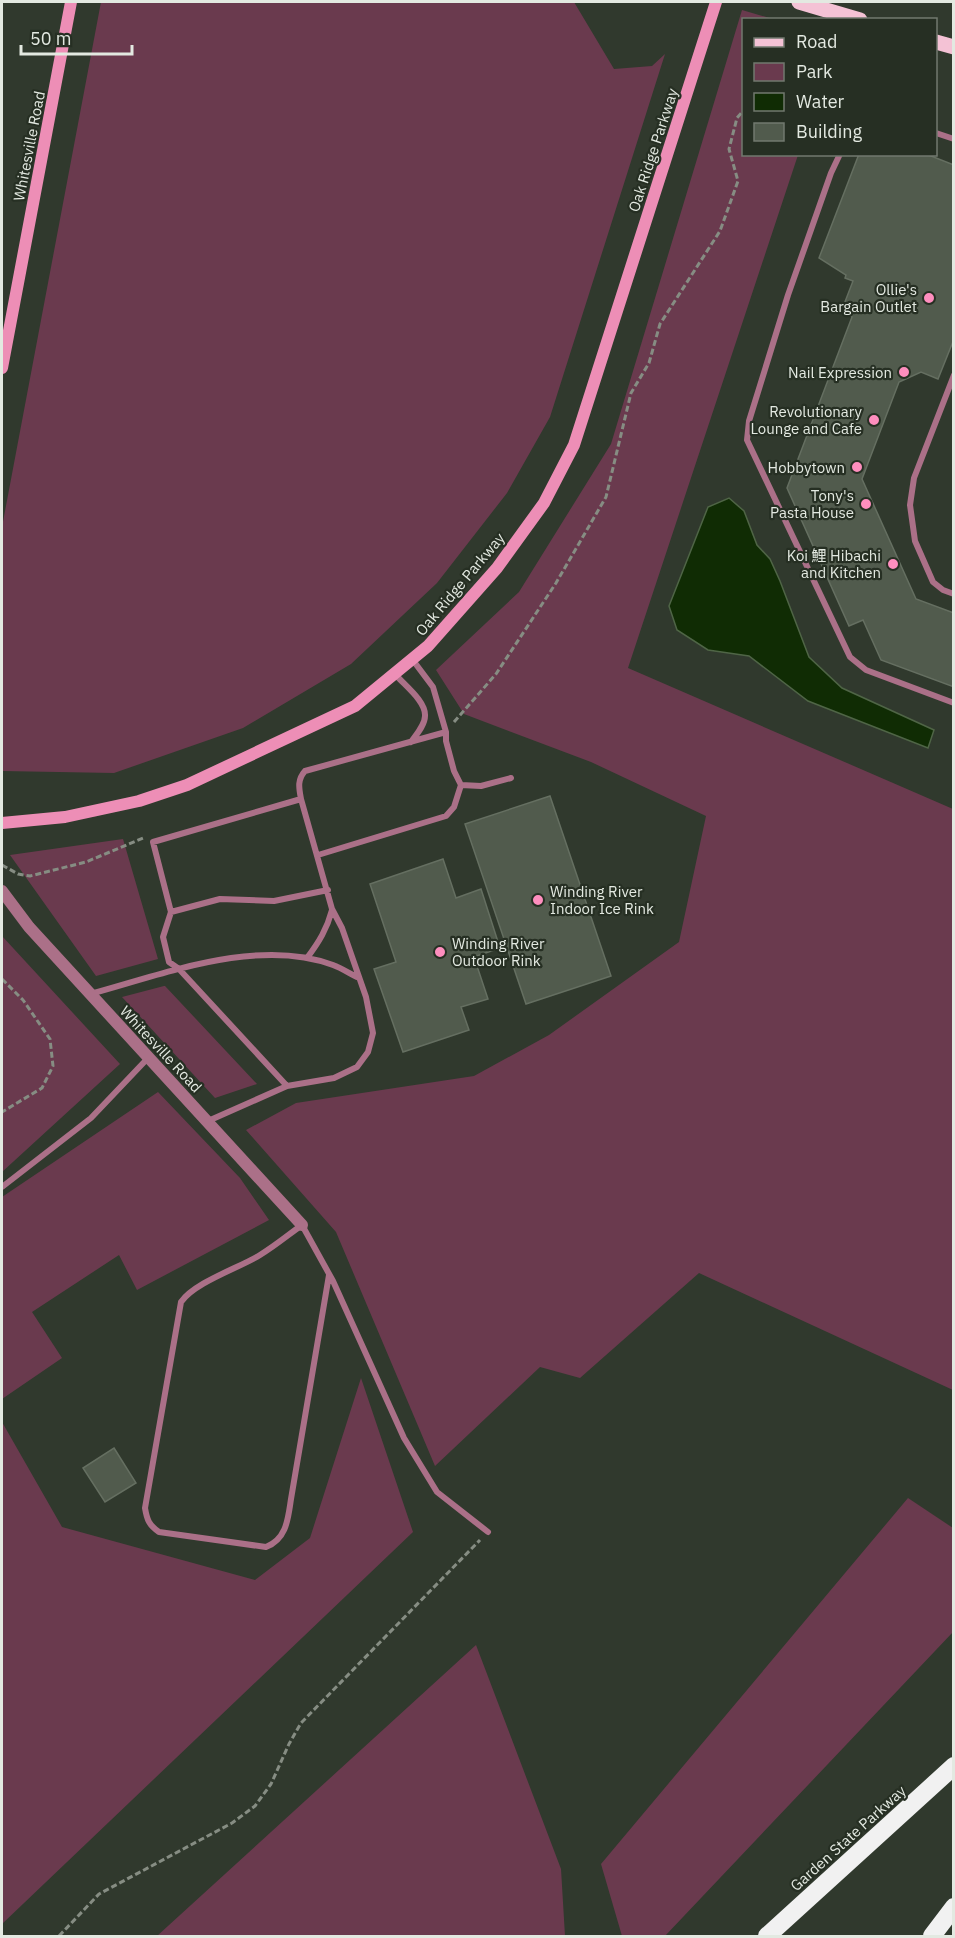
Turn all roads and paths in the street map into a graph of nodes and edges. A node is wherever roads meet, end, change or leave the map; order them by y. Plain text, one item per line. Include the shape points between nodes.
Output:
1 (71, 2) edge
2 (716, 2) edge
3 (799, 2) edge
4 (853, 18) edge
5 (937, 42) edge
6 (954, 47) edge
7 (742, 112) edge
8 (937, 133) edge
9 (954, 140) edge
10 (839, 156) edge
11 (2, 368) edge
12 (953, 379) edge
13 (954, 594) edge
14 (412, 659) junction
15 (394, 674) junction
16 (954, 704) edge
17 (446, 732) junction
18 (411, 742) junction
19 (511, 778) dead end
20 (461, 785) junction
21 (301, 799) junction
22 (2, 823) edge
23 (318, 855) junction
24 (328, 890) junction
25 (2, 891) edge
26 (332, 909) junction
27 (171, 912) junction
28 (307, 958) junction
29 (179, 969) junction
30 (357, 977) junction
31 (2, 979) edge
32 (90, 994) junction
33 (148, 1058) junction
34 (287, 1086) junction
35 (2, 1112) edge
36 (207, 1121) junction
37 (2, 1188) edge
38 (302, 1225) junction
39 (329, 1275) junction
40 (488, 1532) joint
41 (954, 1766) edge
42 (954, 1907) edge
43 (773, 1934) edge
44 (59, 1936) edge
45 (932, 1936) edge

1 - 11 street, Whitesville Road
2 - 14 street, Oak Ridge Parkway via 574,445 544,503 497,568
3 - 4 main road
5 - 6 main road
7 - 17 path via 729,149 738,181 728,211 720,231 660,324 649,363 631,393 606,497 496,674
8 - 9 lane
10 - 16 lane via 788,295 749,421 747,440 850,657 866,670
12 - 13 lane via 914,478 910,505 915,541 933,582
14 - 15 street, Oak Ridge Parkway
14 - 17 lane via 433,687
15 - 18 lane via 424,708 424,723
15 - 22 street, Oak Ridge Parkway via 355,706 187,785 139,801 65,817
17 - 18 lane
17 - 20 lane
18 - 21 lane via 305,771 300,776
19 - 20 lane via 481,786
20 - 23 lane via 454,807 446,816
21 - 23 lane
21 - 27 lane via 153,842
23 - 24 lane
24 - 26 lane
24 - 27 lane via 274,901 220,900
25 - 32 street, Whitesville Road
26 - 28 lane via 328,927
26 - 30 lane
27 - 29 lane via 163,937 169,962
28 - 29 lane via 257,956
28 - 30 lane
29 - 32 lane
29 - 34 lane
30 - 34 lane via 366,997 373,1034 368,1052 357,1067 334,1078
31 - 35 path via 24,1000 50,1039 53,1066 42,1088
32 - 33 street, Whitesville Road
33 - 36 street, Whitesville Road
33 - 37 lane via 91,1118
34 - 36 lane
36 - 38 street, Whitesville Road
38 - 39 lane
38 - 39 lane via 261,1255 186,1295 182,1302 145,1508 150,1526 159,1532 266,1546 279,1540 285,1530
39 - 40 lane via 404,1438 437,1492
40 - 44 path via 301,1723 271,1784 255,1806 232,1823 99,1894
41 - 43 highway, Garden State Parkway
42 - 45 highway

